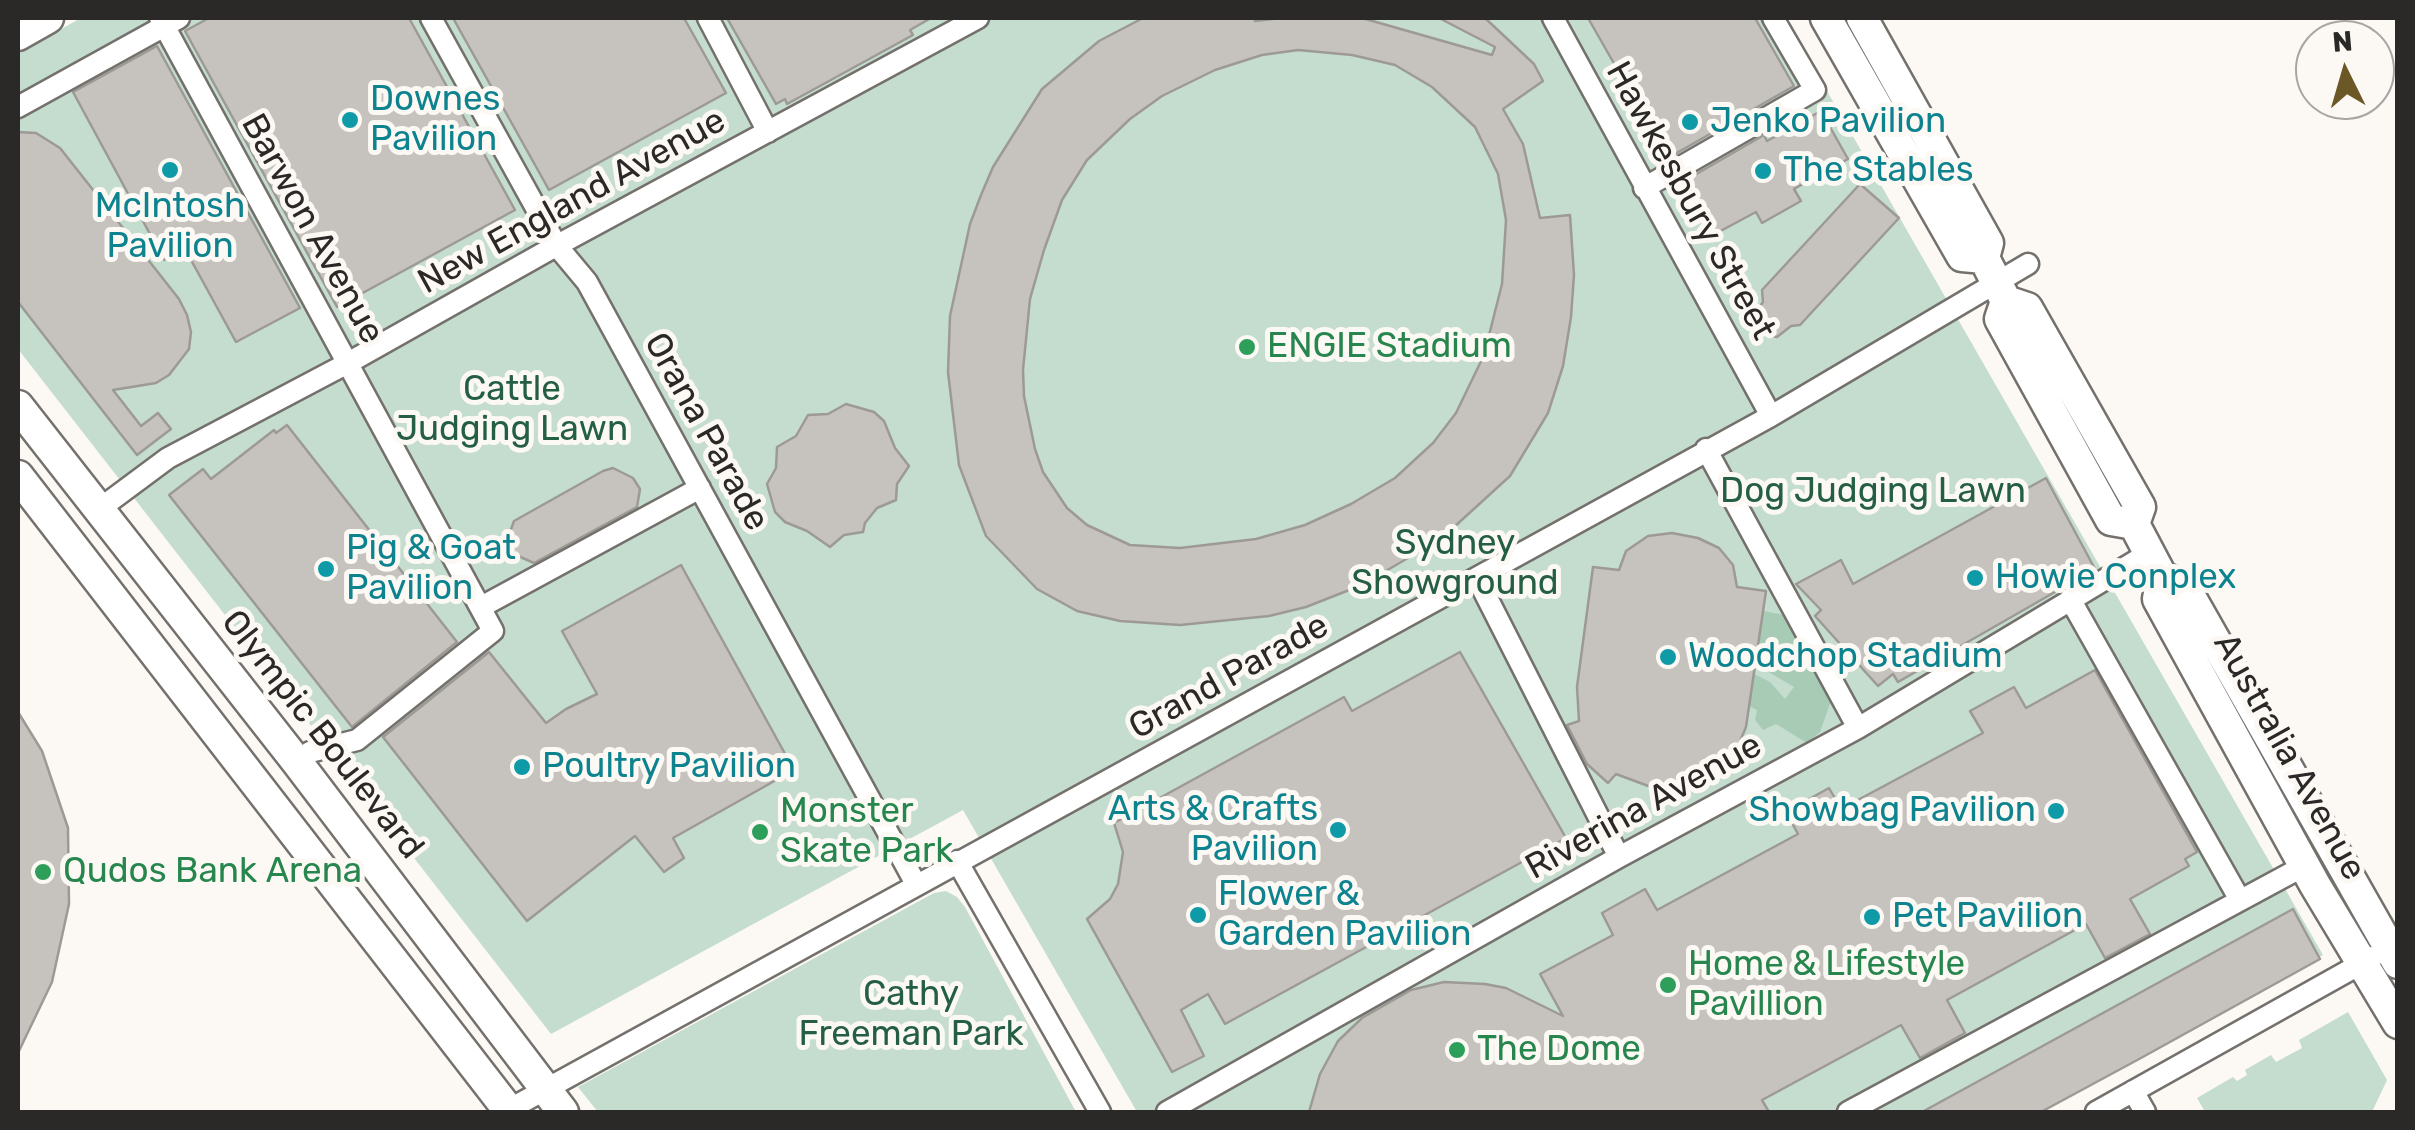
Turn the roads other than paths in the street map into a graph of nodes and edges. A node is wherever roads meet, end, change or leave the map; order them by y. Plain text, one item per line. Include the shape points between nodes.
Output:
1 (48, 18) edge
2 (430, 18) edge
3 (708, 18) edge
4 (978, 18) edge
5 (1773, 18) edge
6 (1826, 18) edge
7 (1862, 18) edge
8 (168, 20) edge
9 (1559, 20) edge
10 (18, 35) edge
11 (18, 107) edge
12 (768, 132) junction
13 (1644, 188) junction
14 (556, 246) junction
15 (2028, 264) dead end
16 (1996, 281) junction
17 (348, 363) junction
18 (18, 406) edge
19 (1771, 416) junction
20 (1706, 450) junction
21 (18, 476) edge
22 (700, 488) junction
23 (98, 510) junction
24 (2156, 565) junction
25 (1477, 578) junction
26 (2070, 599) junction
27 (481, 608) junction
28 (179, 611) junction
29 (142, 636) junction
30 (198, 636) junction
31 (162, 662) junction
32 (1858, 728) junction
33 (297, 762) junction
34 (1619, 857) junction
35 (957, 862) junction
36 (2304, 866) junction
37 (916, 884) junction
38 (2240, 900) junction
39 (2387, 954) edge
40 (2398, 1022) edge
41 (2133, 1091) junction
42 (554, 1101) edge
43 (509, 1111) edge
44 (1100, 1112) edge
45 (1167, 1112) edge
46 (1848, 1112) edge
47 (2096, 1112) edge
48 (2145, 1112) edge

1 - 10 main road
2 - 14 street, Orana Parade
3 - 12 street
4 - 12 street, New England Avenue
5 - 13 street via 1816,90
6 - 16 main road, Australia Avenue via 1962,256
7 - 16 main road via 1988,243
8 - 11 street
8 - 17 street, Barwon Avenue
9 - 13 street, Hawkesbury Street
12 - 14 street, New England Avenue
13 - 19 street, Hawkesbury Street
14 - 17 street, New England Avenue
14 - 22 street, Orana Parade via 587,282
15 - 16 street, Grand Parade
16 - 19 street, Grand Parade
16 - 24 main road, Australia Avenue via 2027,308 2140,507 2134,524
17 - 23 street, New England Avenue via 168,458
17 - 27 street, Barwon Avenue
18 - 23 main road, Olympic Boulevard
19 - 20 street, Grand Parade
20 - 25 street, Grand Parade
20 - 32 street
21 - 29 main road
22 - 27 street
22 - 37 street, Orana Parade
23 - 28 main road, Olympic Boulevard
24 - 26 street, Riverina Avenue
24 - 36 main road, Australia Avenue via 2158,599
24 - 39 main road, Australia Avenue via 2184,586
25 - 34 street
25 - 35 street, Grand Parade
26 - 32 street, Riverina Avenue
26 - 38 street
27 - 33 street, Barwon Avenue via 494,631 357,740
28 - 29 main road via 154,608
28 - 30 main road, Olympic Boulevard
29 - 31 main road
30 - 31 main road via 191,663
30 - 33 main road, Olympic Boulevard
31 - 43 main road
32 - 34 street, Riverina Avenue
33 - 42 main road, Olympic Boulevard
34 - 45 street, Riverina Avenue
35 - 37 street, Grand Parade
35 - 44 street
36 - 38 street
36 - 39 main road, Australia Avenue
37 - 42 street, Grand Parade
38 - 46 street
39 - 40 main road, Australia Avenue
39 - 41 street
41 - 47 street
41 - 48 street
42 - 43 street, Grand Parade

